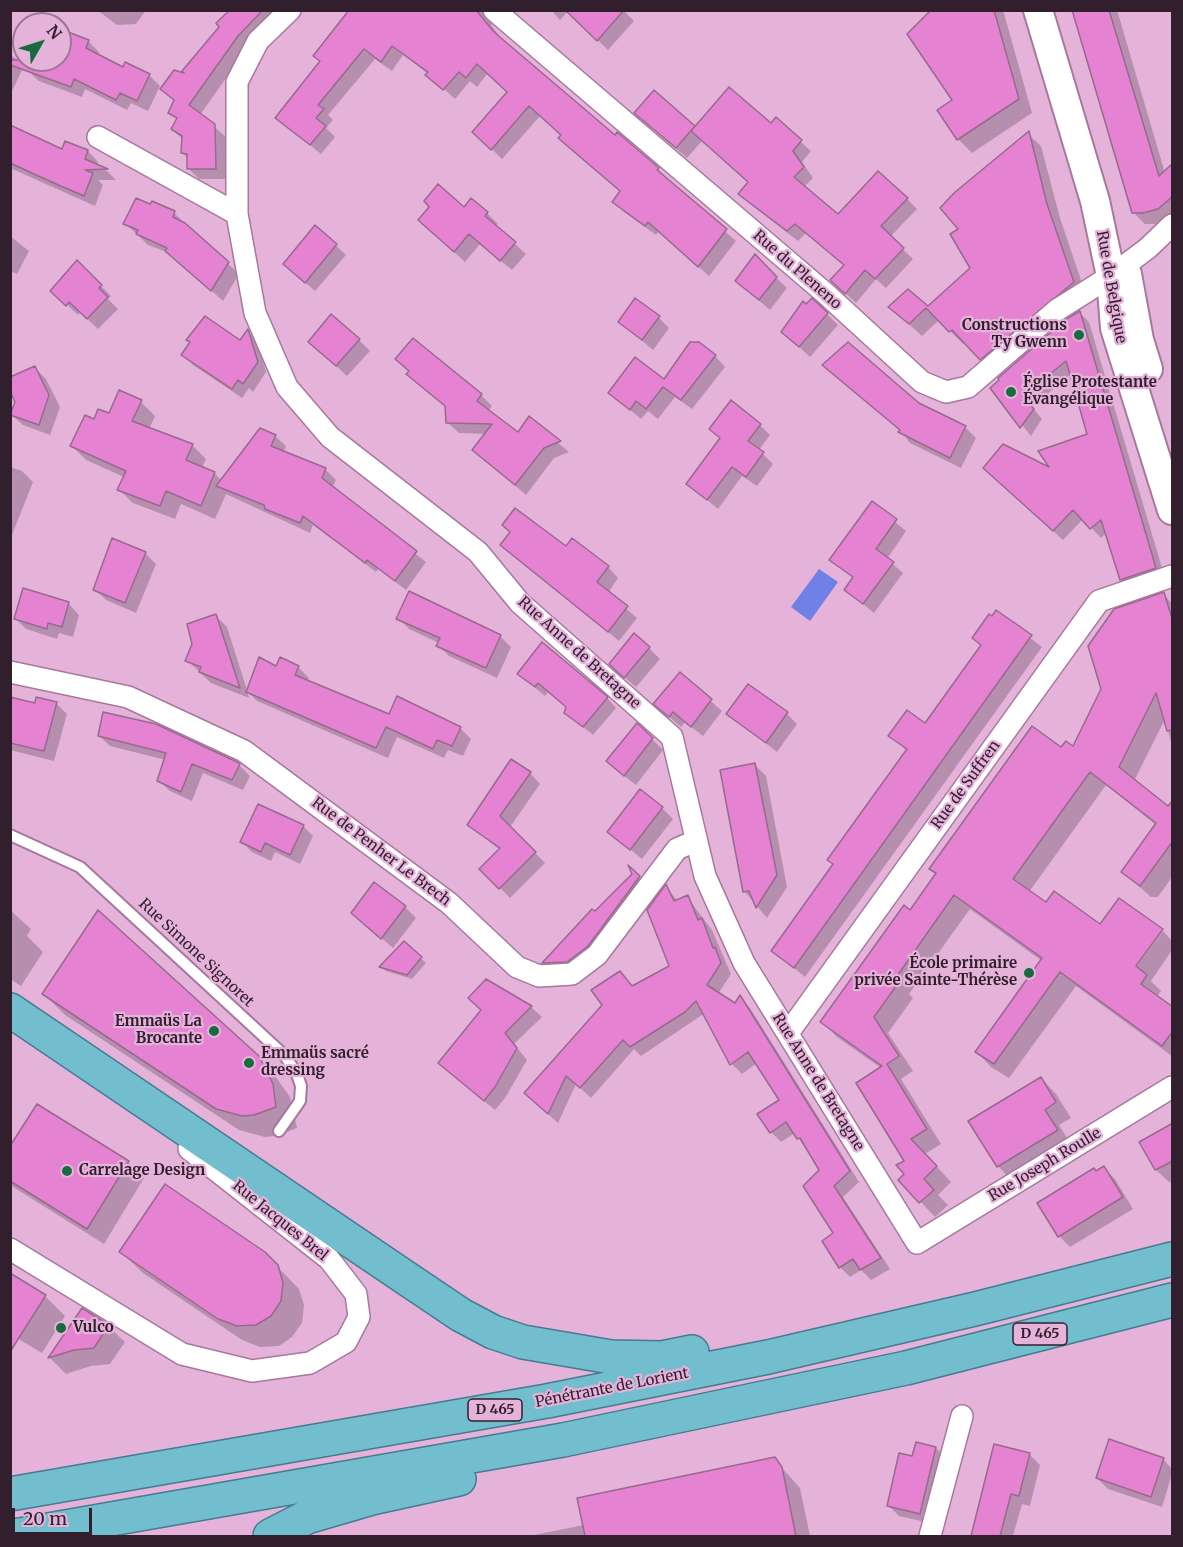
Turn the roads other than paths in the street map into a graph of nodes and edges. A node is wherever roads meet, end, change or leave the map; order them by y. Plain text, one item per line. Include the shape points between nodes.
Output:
1 (290, 10) edge
2 (494, 10) edge
3 (1038, 10) edge
4 (98, 137) dead end
5 (237, 214) junction
6 (1173, 225) edge
7 (1118, 270) junction
8 (1173, 451) edge
9 (1173, 510) edge
10 (1173, 576) edge
11 (10, 672) edge
12 (10, 835) edge
13 (695, 841) junction
14 (22, 1018) edge
15 (788, 1033) junction
16 (1173, 1087) edge
17 (279, 1131) dead end
18 (917, 1243) joint
19 (10, 1249) edge
20 (1173, 1259) edge
21 (1173, 1300) edge
22 (975, 1309) junction
23 (906, 1368) junction
24 (962, 1416) dead end
25 (10, 1494) edge
26 (14, 1536) edge
27 (270, 1536) edge
28 (930, 1536) edge

1 - 5 street, Rue Anne de Bretagne via 258,41 237,82
2 - 7 street, Rue du Pleneno via 825,293 922,382 946,392 968,387 1057,310
3 - 7 main road, Rue de Belgique
4 - 5 street
5 - 13 street, Rue Anne de Bretagne via 255,313 287,387 330,437 478,552 520,603 672,737
6 - 7 street, Rue du Pleneno
7 - 8 main road, Rue de Belgique
7 - 9 main road, Rue de Belgique via 1115,328
10 - 15 street, Rue de Suffren via 1099,601
11 - 13 street, Rue de Penher Le Brech via 128,697 244,751 449,903 517,967 539,976 572,974 597,955 677,849
12 - 17 lane, Rue Simone Signoret via 80,867 285,1056 297,1074 300,1101
13 - 15 street, Rue Anne de Bretagne via 705,876 744,963
14 - 19 street, Rue Jacques Brel via 329,1259 356,1294 359,1317 346,1342 310,1363 252,1371 183,1354
14 - 22 highway via 461,1315 523,1342 611,1357 662,1358
15 - 18 street, Rue Anne de Bretagne
16 - 18 street, Rue Joseph Roulle
20 - 22 highway, Pénétrante de Lorient / D 465
21 - 23 highway, D 465
22 - 25 highway, Pénétrante de Lorient / D 465 via 768,1357 547,1401
23 - 26 highway, D 465 via 563,1440
23 - 27 highway via 750,1414 372,1498 307,1517
24 - 28 street

